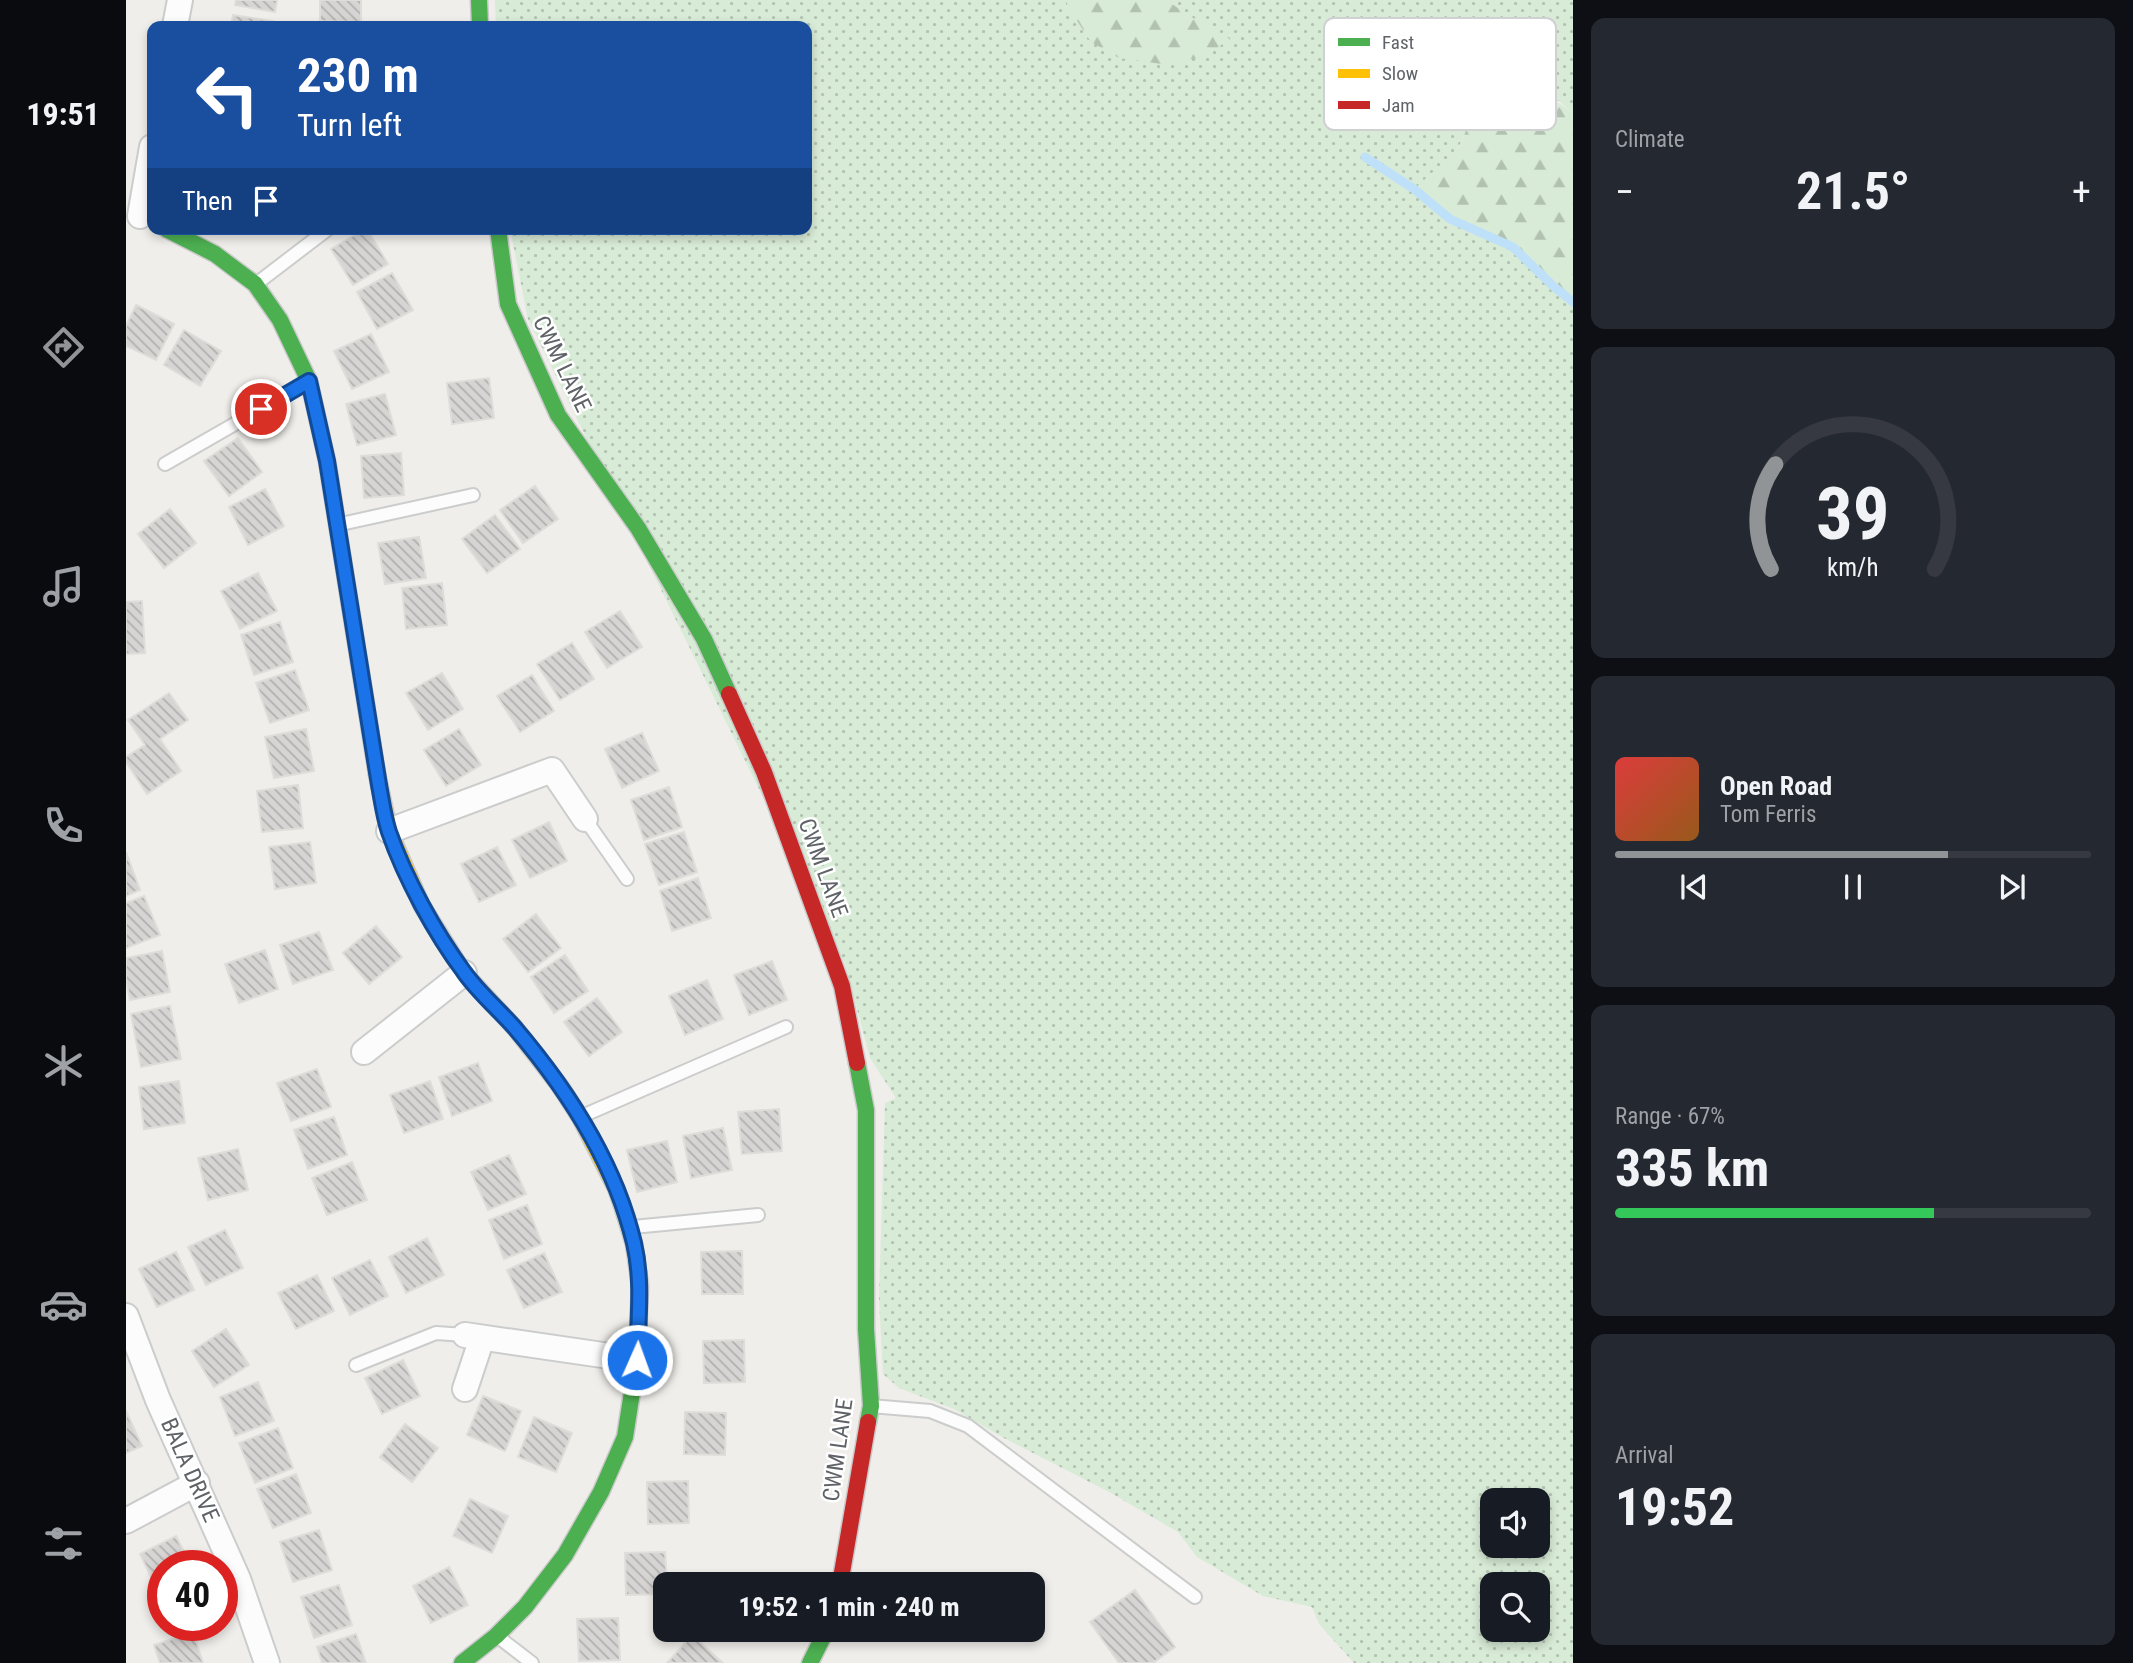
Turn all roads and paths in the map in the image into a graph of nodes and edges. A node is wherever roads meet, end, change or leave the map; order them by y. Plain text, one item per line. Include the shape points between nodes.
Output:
1 (180, 0) edge
2 (479, 0) edge
3 (176, 21) edge
4 (480, 21) edge
5 (147, 174) edge
6 (139, 218) edge
7 (178, 235) edge
8 (320, 235) edge
9 (499, 235) edge
10 (255, 284) junction
11 (309, 381) junction
12 (165, 464) dead end
13 (473, 495) dead end
14 (337, 525) junction
15 (585, 819) joint
16 (389, 831) junction
17 (627, 879) dead end
18 (464, 973) junction
19 (786, 1027) dead end
20 (364, 1052) dead end
21 (580, 1117) junction
22 (758, 1215) dead end
23 (629, 1227) junction
24 (126, 1316) edge
25 (473, 1337) junction
26 (637, 1360) junction
27 (356, 1365) dead end
28 (465, 1389) dead end
29 (871, 1406) junction
30 (197, 1483) junction
31 (126, 1521) edge
32 (842, 1572) edge
33 (1195, 1597) dead end
34 (496, 1636) junction
35 (820, 1642) edge
36 (267, 1663) edge
37 (462, 1663) edge
38 (532, 1663) edge
39 (810, 1663) edge

1 - 3 street
2 - 4 street
5 - 6 street
7 - 10 street via 215,254
8 - 10 lane
9 - 29 street, CWM LANE via 508,304 558,415 638,528 704,639 764,772 842,986 866,1110 866,1329
10 - 11 street via 280,320
11 - 12 lane
11 - 14 street
13 - 14 lane
14 - 16 street
15 - 16 street via 552,770
15 - 17 lane
16 - 18 street via 422,906
18 - 20 street
18 - 21 street via 522,1038
19 - 21 lane
21 - 23 street via 616,1188
22 - 23 lane
23 - 26 street via 640,1285
24 - 30 street, BALA DRIVE
25 - 26 street
25 - 27 lane via 436,1333
25 - 28 street
26 - 34 street via 625,1437 601,1492 565,1555
29 - 32 street, CWM LANE
29 - 33 lane via 930,1411 968,1426
30 - 31 street
30 - 36 street, BALA DRIVE
34 - 37 street
34 - 38 lane
35 - 39 street

